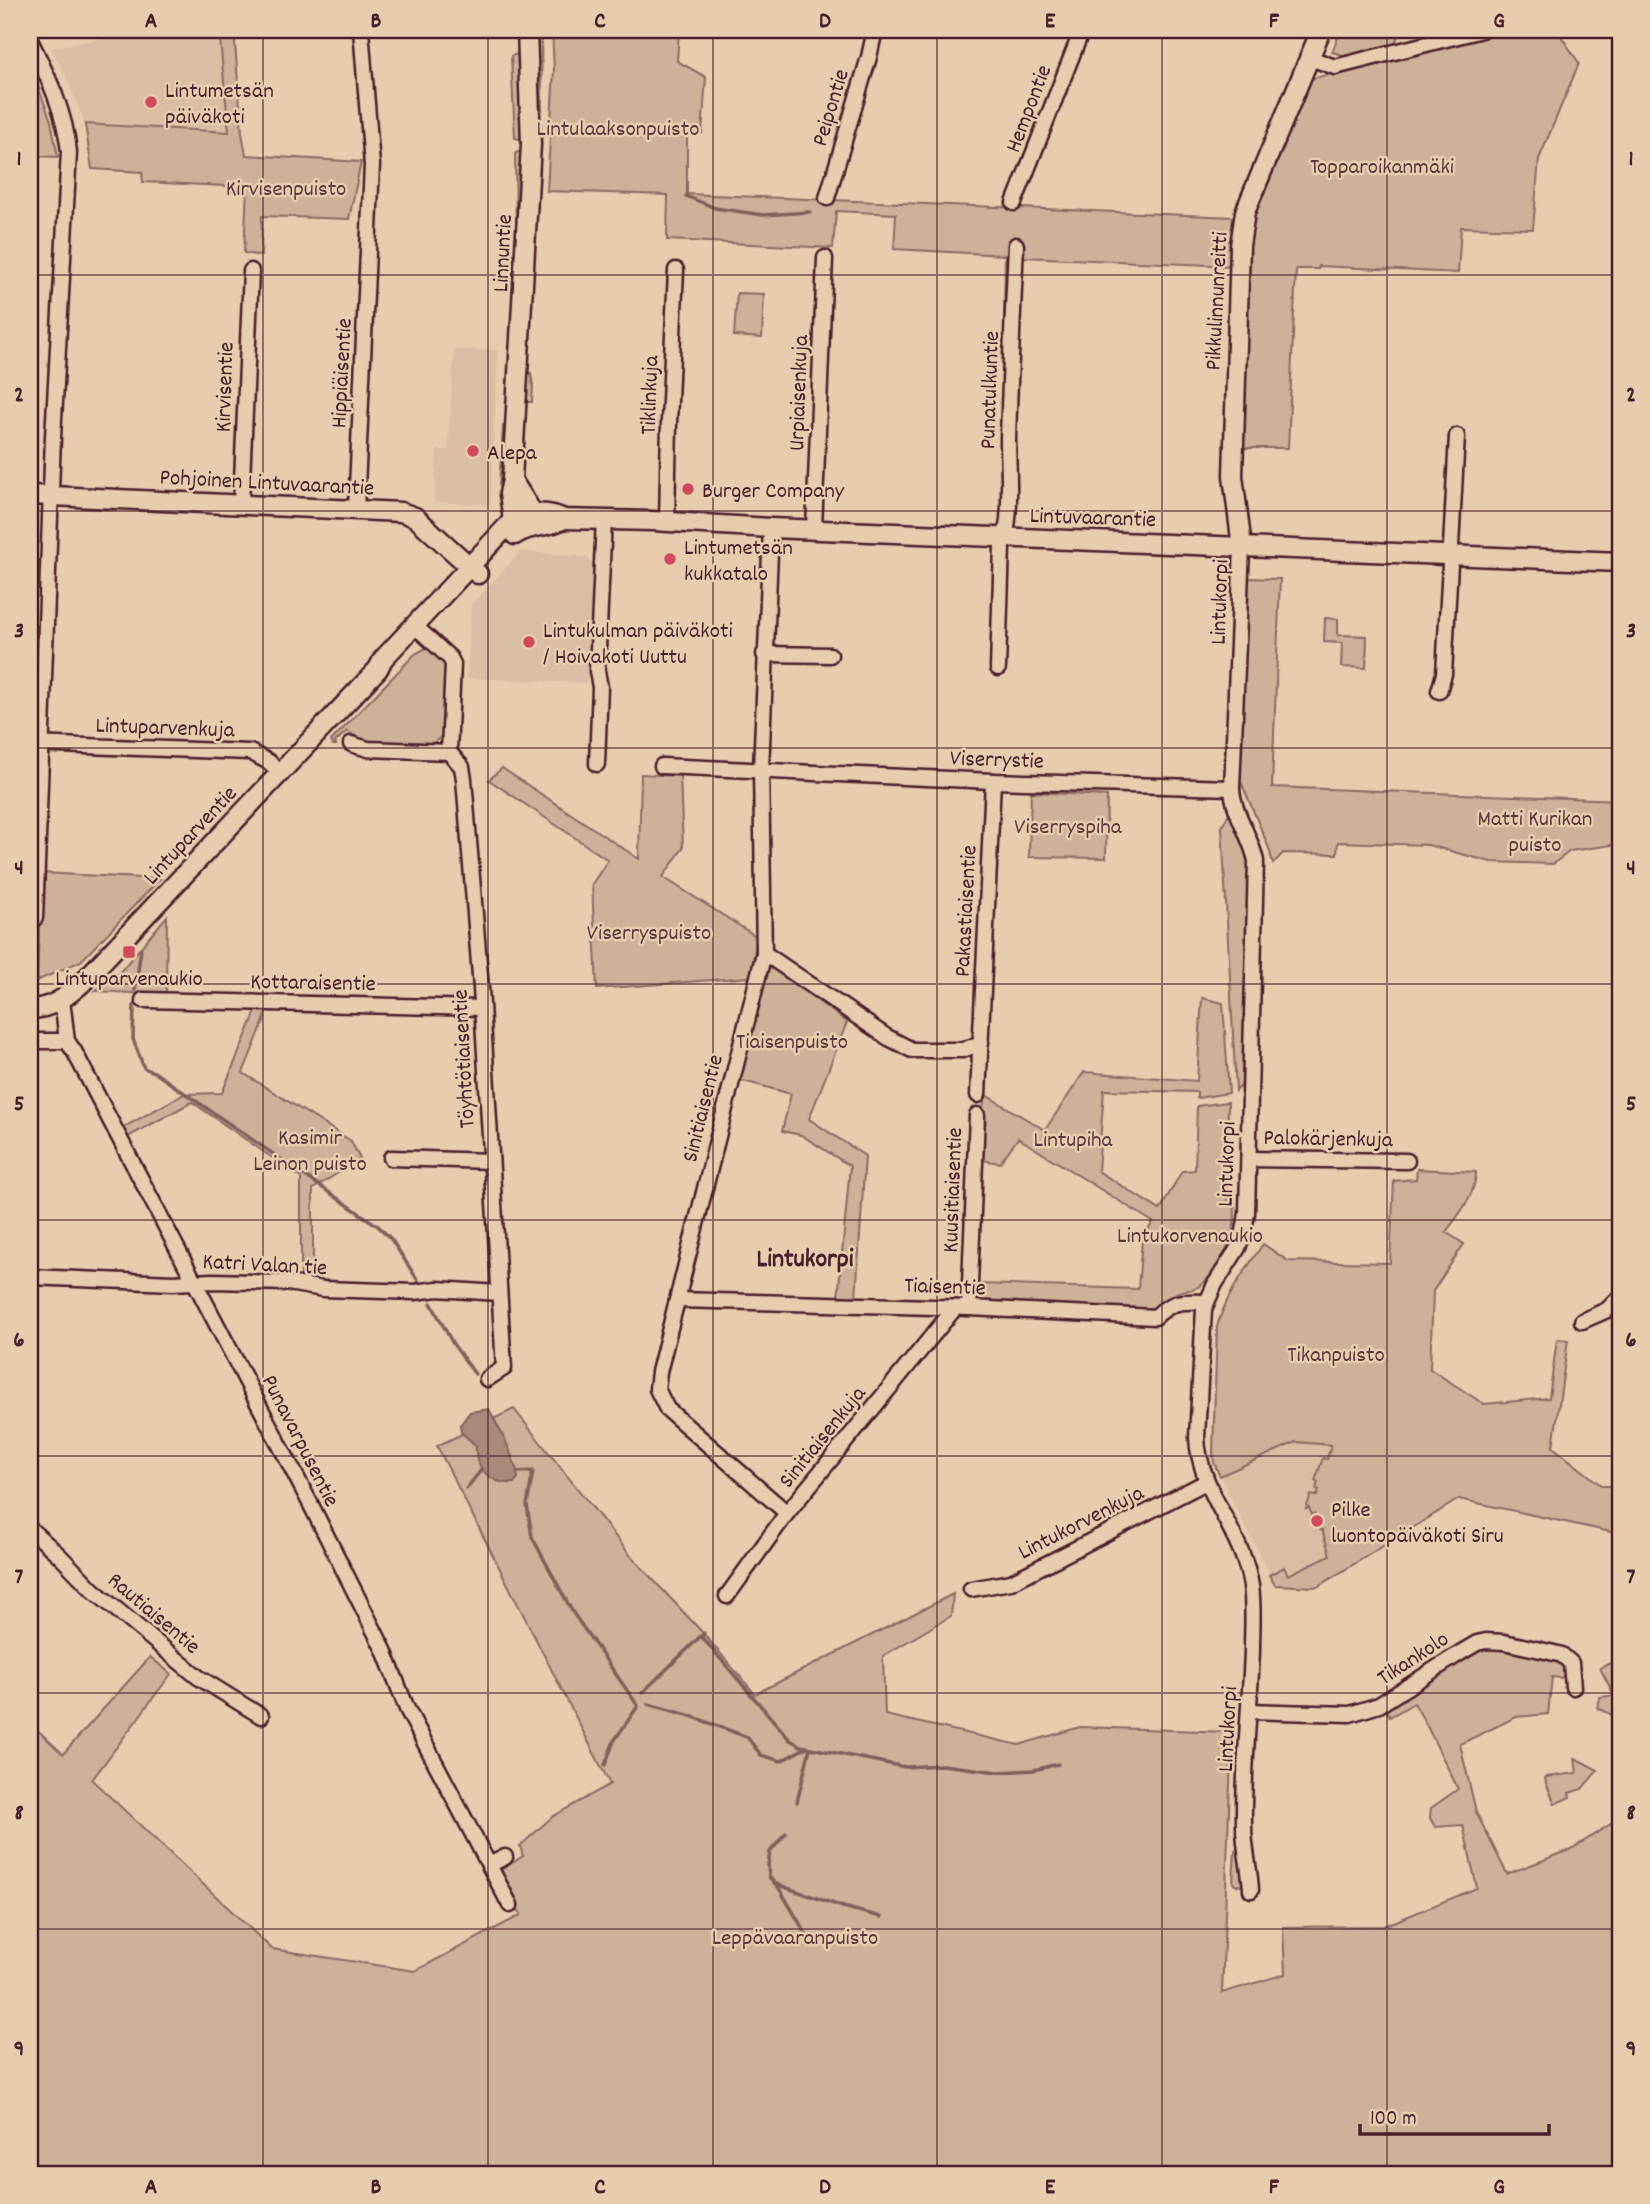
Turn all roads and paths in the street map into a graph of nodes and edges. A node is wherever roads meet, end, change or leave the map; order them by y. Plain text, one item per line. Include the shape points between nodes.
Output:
1 (361, 30) edge
2 (527, 30) edge
3 (875, 30) edge
4 (1082, 30) edge
5 (1321, 30) edge
6 (1482, 30) edge
7 (30, 40) edge
8 (1310, 58) junction
9 (827, 198) dead end
10 (1014, 203) dead end
11 (1016, 245) dead end
12 (825, 258) dead end
13 (676, 270) dead end
14 (251, 271) dead end
15 (1457, 436) dead end
16 (30, 495) edge
17 (51, 496) junction
18 (241, 504) junction
19 (356, 509) junction
20 (604, 519) junction
21 (523, 521) junction
22 (667, 522) junction
23 (771, 528) junction
24 (814, 529) junction
25 (1006, 538) junction
26 (1242, 547) junction
27 (1450, 556) junction
28 (1620, 562) edge
29 (474, 570) junction
30 (419, 630) junction
31 (764, 654) junction
32 (830, 655) dead end
33 (998, 668) dead end
34 (1439, 691) dead end
35 (35, 744) edge
36 (351, 744) dead end
37 (449, 752) junction
38 (597, 764) dead end
39 (662, 766) dead end
40 (761, 771) junction
41 (281, 772) junction
42 (993, 781) junction
43 (1232, 788) junction
44 (30, 918) edge
45 (764, 953) junction
46 (30, 996) edge
47 (62, 999) junction
48 (143, 1000) dead end
49 (30, 1009) edge
50 (482, 1009) junction
51 (30, 1041) edge
52 (66, 1041) junction
53 (981, 1043) junction
54 (978, 1095) dead end
55 (977, 1115) dead end
56 (391, 1158) dead end
57 (1249, 1159) junction
58 (491, 1161) junction
59 (1408, 1161) dead end
60 (30, 1277) edge
61 (195, 1282) junction
62 (499, 1293) junction
63 (1620, 1297) edge
64 (677, 1300) junction
65 (1206, 1302) junction
66 (962, 1308) junction
67 (1582, 1321) dead end
68 (487, 1379) dead end
69 (1206, 1482) junction
70 (788, 1513) junction
71 (30, 1529) edge
72 (971, 1589) dead end
73 (727, 1596) dead end
74 (1573, 1687) dead end
75 (1249, 1711) junction
76 (261, 1716) dead end
77 (505, 1857) dead end
78 (489, 1866) junction
79 (1251, 1890) dead end
80 (509, 1905) dead end

1 - 19 street, Hippiäisentie via 372,165
2 - 21 street, Linnuntie via 531,144 512,480
3 - 9 street, Peipontie
4 - 10 street, Hempontie
5 - 8 street, Pikkulinnunreitti
6 - 8 street via 1335,67
7 - 17 street via 60,105 69,152
8 - 26 street, Pikkulinnunreitti via 1245,212 1240,246 1233,476
11 - 25 street, Punatulkuntie
12 - 24 street, Urpiaisenkuja
13 - 22 street, Tiklinkuja
14 - 18 street, Kirvisentie
15 - 27 street
16 - 17 street, Pohjoinen Lintuvaarantie
17 - 18 street, Pohjoinen Lintuvaarantie
17 - 35 street
18 - 19 street, Pohjoinen Lintuvaarantie
19 - 29 street, Pohjoinen Lintuvaarantie via 415,517
20 - 21 street, Lintuvaarantie via 564,519 553,514
20 - 22 street, Lintuvaarantie
20 - 38 street
21 - 29 street, Lintuparventie via 509,541
22 - 23 street, Lintuvaarantie
23 - 24 street, Lintuvaarantie
23 - 31 street, Sinitiaisentie
24 - 25 street, Lintuvaarantie
25 - 26 street, Lintuvaarantie
25 - 33 street, Punatulkuntie via 1002,546
26 - 27 street, Lintuvaarantie
26 - 43 street, Lintukorpi
27 - 28 street, Lintuvaarantie
27 - 34 street via 1444,674
29 - 30 street, Lintuparventie
30 - 37 street via 453,664
30 - 41 street, Lintuparventie via 391,666 378,670
31 - 32 street
31 - 40 street, Sinitiaisentie
35 - 41 street, Lintuparvenkuja via 250,752
35 - 44 street via 35,918
36 - 37 street via 368,750
37 - 50 street, Töyhtötiaisentie via 462,767 464,779
39 - 40 street, Viserrystie
40 - 42 street, Viserrystie
40 - 45 street, Sinitiaisentie
41 - 47 street, Lintuparventie
42 - 43 street, Viserrystie
42 - 53 street, Pakastiaisentie
43 - 57 street, Lintukorpi via 1256,860
45 - 53 street via 912,1050 963,1050
45 - 64 street, Sinitiaisentie
46 - 47 street
47 - 49 street via 44,1009
47 - 52 street
48 - 50 street, Kottaraisentie
50 - 58 street, Töyhtötiaisentie
51 - 52 street
52 - 61 street, Punavarpusentie
53 - 54 street
55 - 66 street, Kuusitiaisentie
56 - 58 street
57 - 59 street, Palokärjenkuja
57 - 65 street, Lintukorpi via 1242,1240
58 - 62 street, Töyhtötiaisentie
60 - 61 street, Katri Valan tie
61 - 62 street, Katri Valan tie
61 - 78 street, Punavarpusentie
62 - 68 street, Töyhtötiaisentie via 504,1368
63 - 67 street via 1607,1310
64 - 66 street, Tiaisentie
64 - 70 street, Sinitiaisentie via 657,1389 667,1409
65 - 66 street, Tiaisentie via 1167,1305 1155,1317
65 - 69 street, Lintukorpi via 1197,1437
66 - 70 street, Sinitiaisenkuja
69 - 72 street, Lintukorvenkuja via 1011,1582
69 - 75 street, Lintukorpi via 1236,1537 1250,1580
70 - 73 street, Sinitiaisenkuja
71 - 76 street, Rautiaisentie via 93,1590 198,1677
74 - 75 street, Tikankolo via 1571,1663 1562,1655 1486,1641 1379,1705 1350,1714
75 - 79 street, Lintukorpi via 1244,1828
77 - 78 street
78 - 80 street, Punavarpusentie

